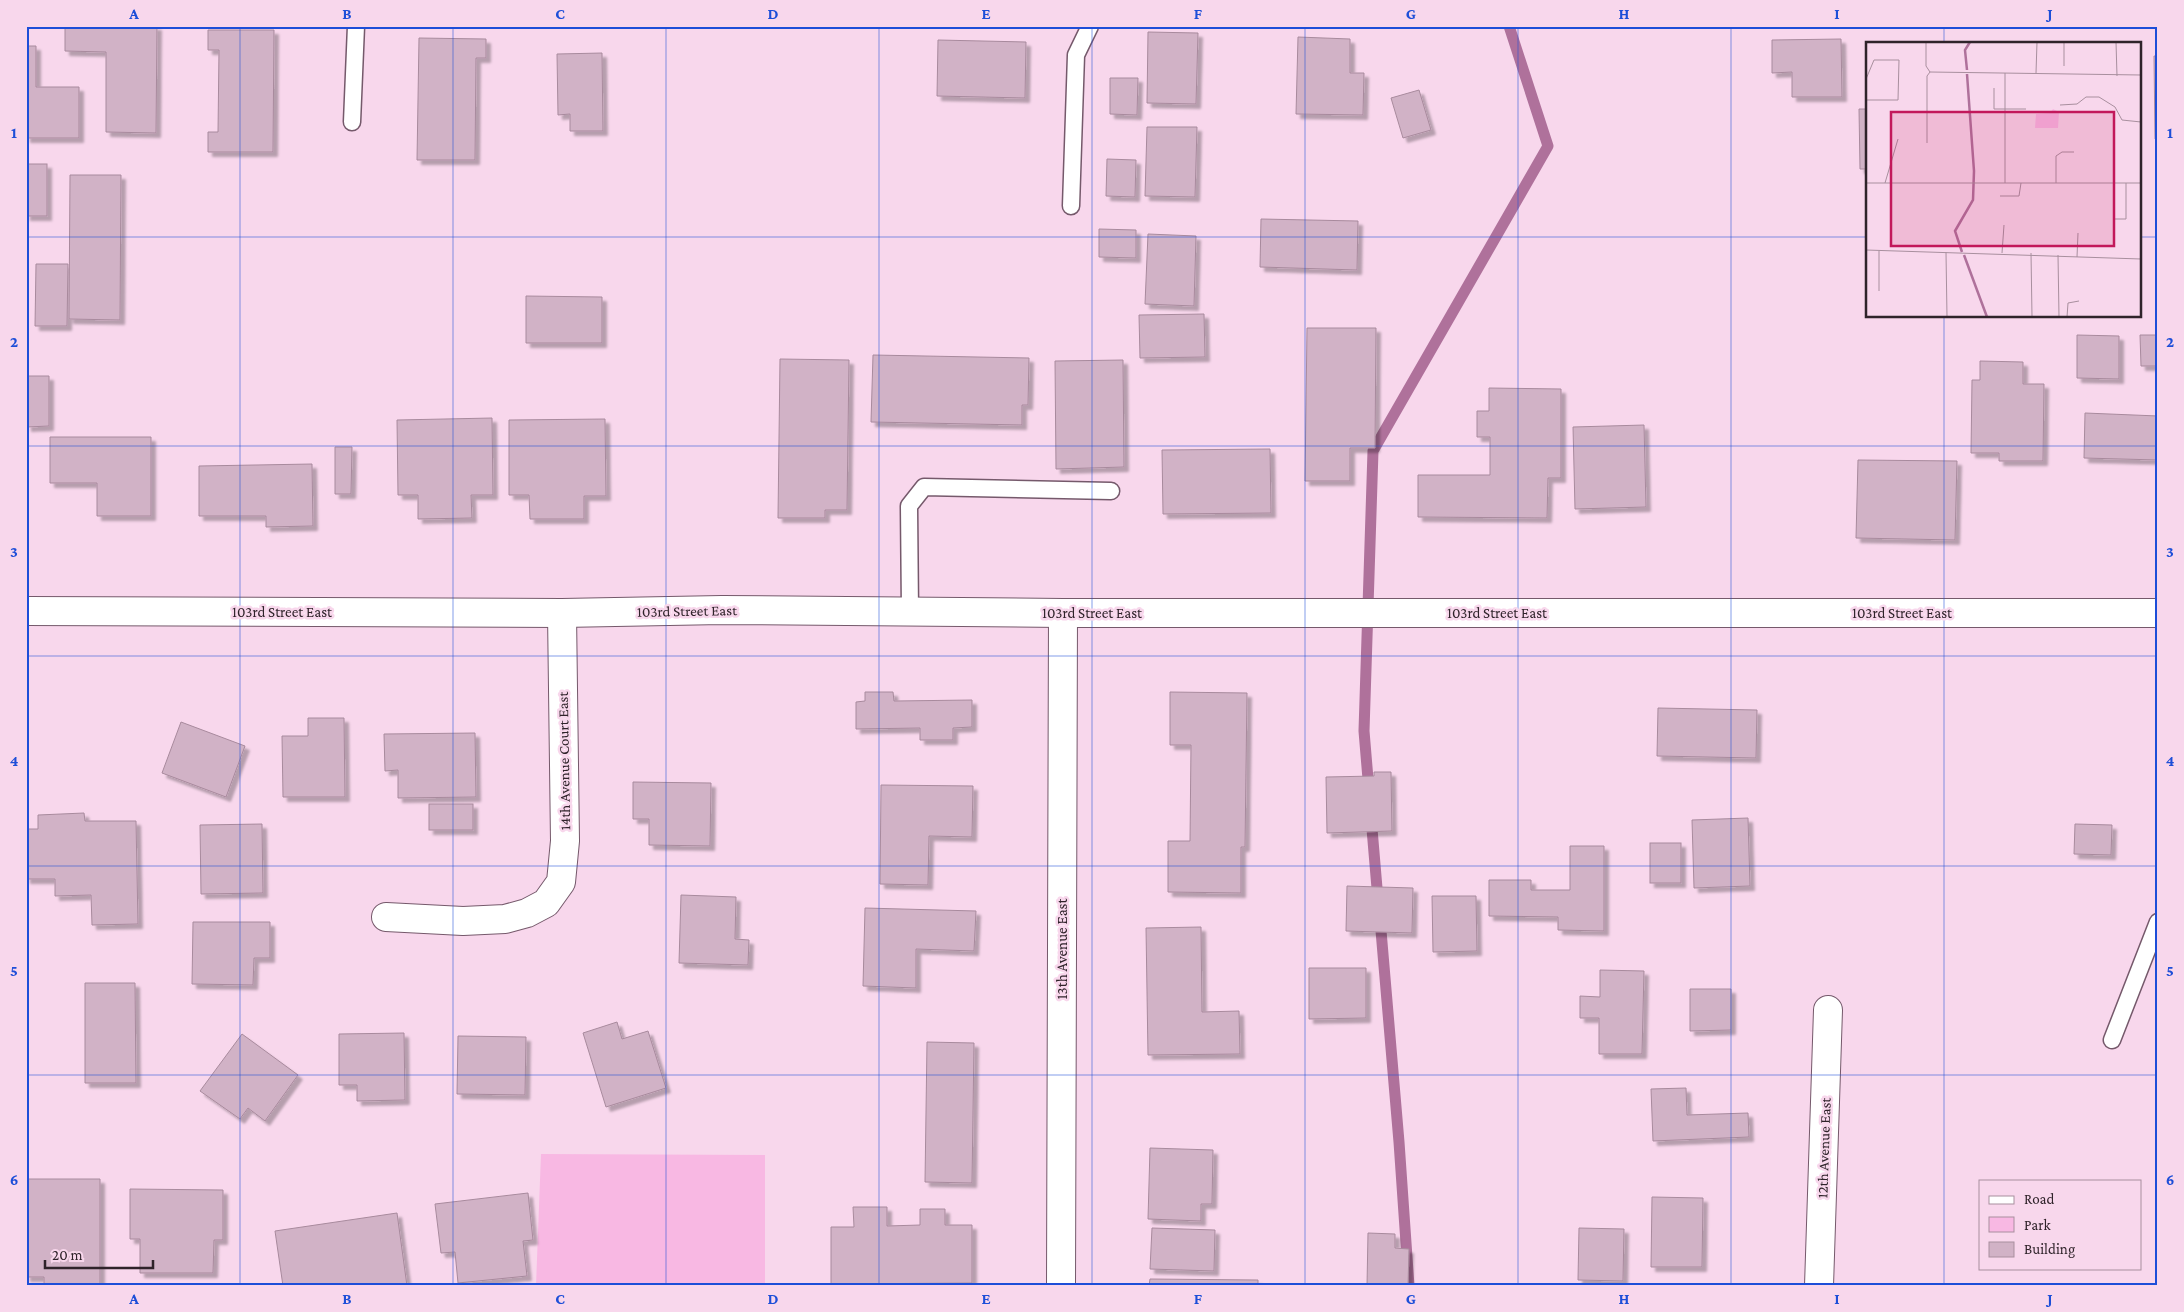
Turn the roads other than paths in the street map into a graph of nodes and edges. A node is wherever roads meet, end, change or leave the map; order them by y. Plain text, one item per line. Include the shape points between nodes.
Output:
1 (356, 26) edge
2 (1090, 26) edge
3 (352, 122) dead end
4 (1071, 206) dead end
5 (1111, 491) dead end
6 (26, 611) edge
7 (910, 612) junction
8 (562, 613) junction
9 (1063, 613) junction
10 (2158, 613) edge
11 (386, 917) dead end
12 (2158, 922) edge
13 (1828, 1010) dead end
14 (2112, 1040) dead end
15 (1061, 1286) edge
16 (1819, 1286) edge

1 - 3 lane
2 - 4 lane via 1076,55
5 - 7 lane via 924,487 910,506
6 - 8 street, 103rd Street East
7 - 8 street, 103rd Street East via 722,610
7 - 9 street, 103rd Street East
8 - 11 street, 14th Avenue Court East via 565,841 561,882 546,903 505,919 463,921
9 - 10 street, 103rd Street East
9 - 15 street, 13th Avenue East
12 - 14 lane
13 - 16 street, 12th Avenue East

